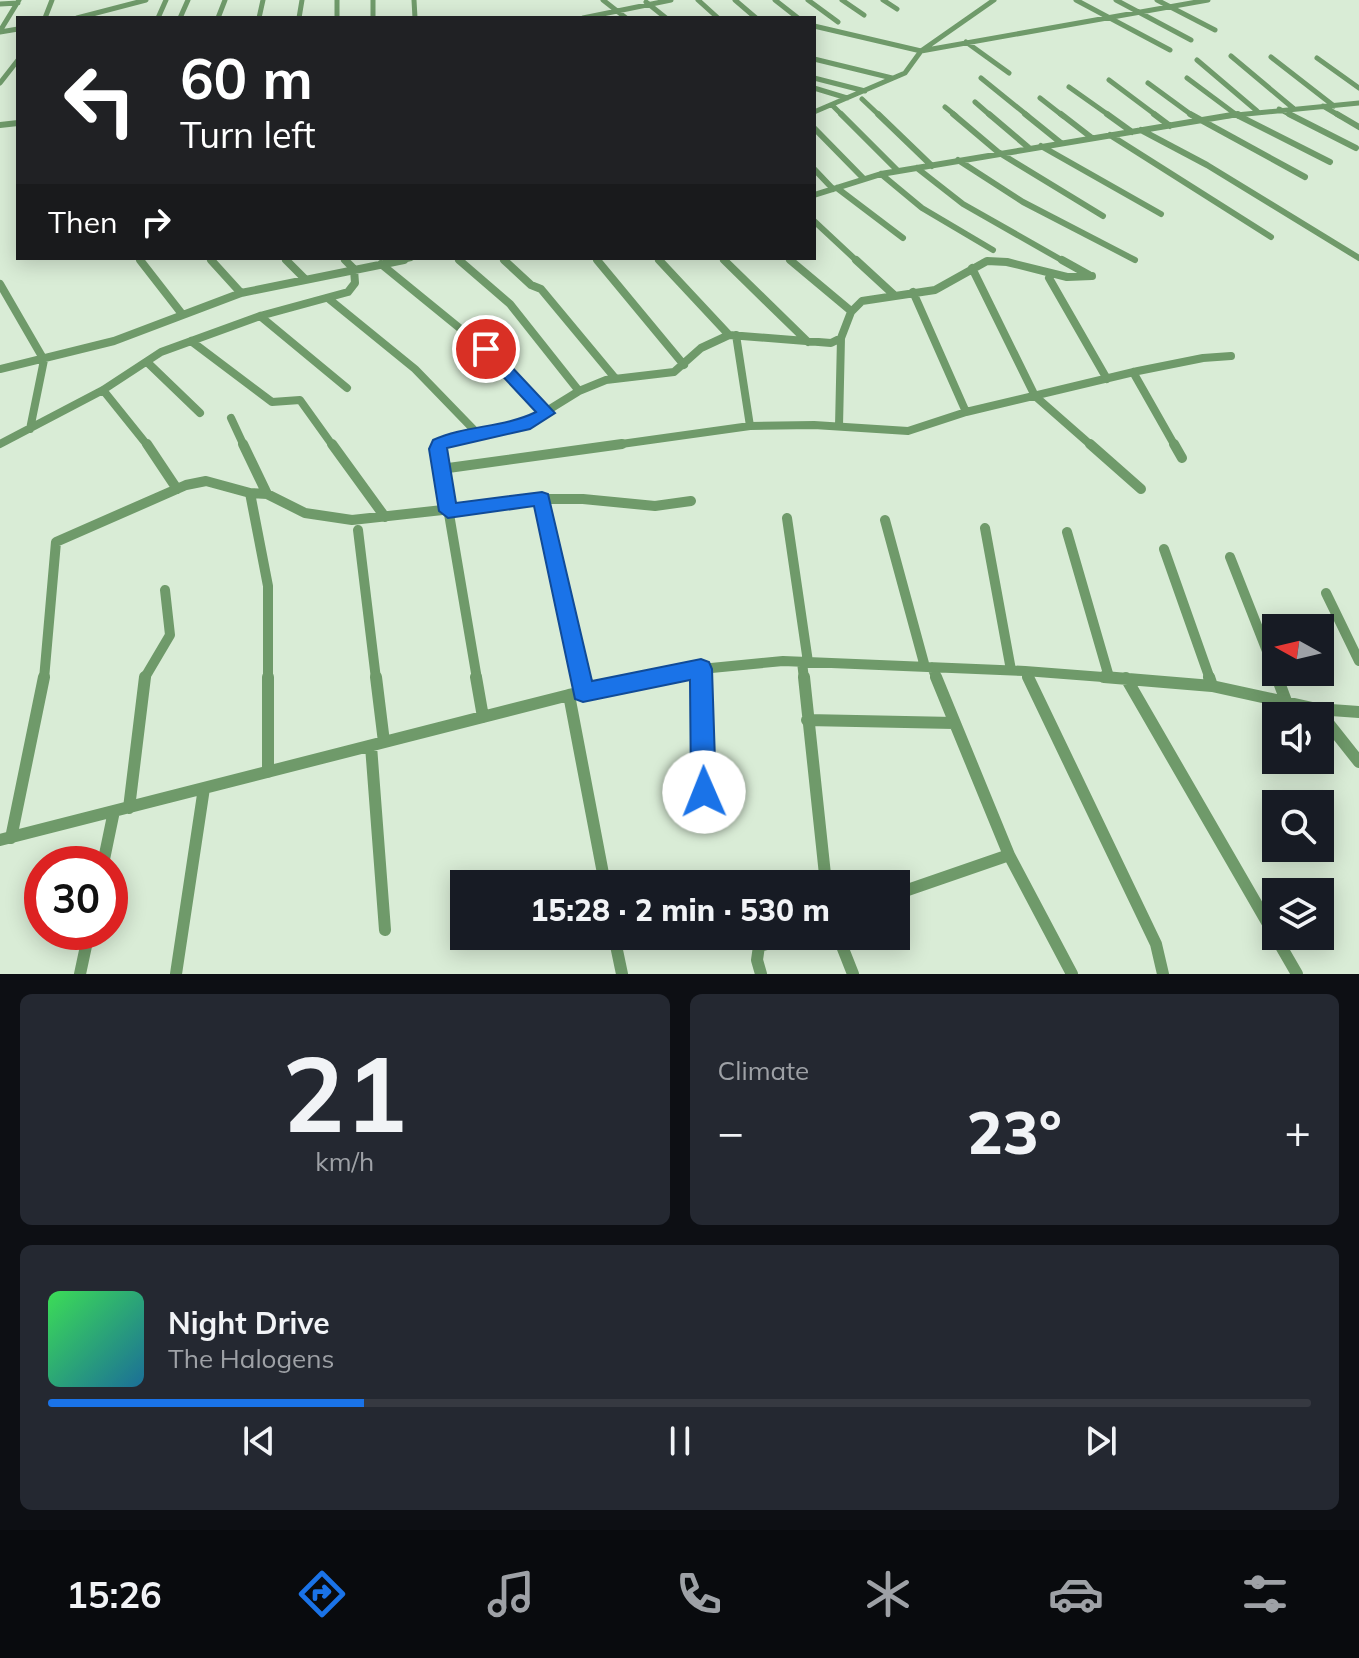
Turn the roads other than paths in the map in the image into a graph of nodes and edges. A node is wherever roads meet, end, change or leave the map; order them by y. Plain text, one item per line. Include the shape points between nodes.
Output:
1 (93, 0) edge
2 (603, 0) edge
3 (643, 0) edge
4 (671, 0) edge
5 (698, 0) edge
6 (735, 0) edge
7 (775, 0) edge
8 (808, 0) edge
9 (842, 0) edge
10 (883, 0) edge
11 (994, 0) edge
12 (1076, 0) edge
13 (1116, 0) edge
14 (1157, 0) edge
15 (1208, 0) edge
16 (142, 1) edge
17 (661, 1) edge
18 (18, 2) edge
19 (0, 4) edge
20 (127, 5) junction
21 (649, 5) junction
22 (1170, 7) junction
23 (897, 9) dead end
24 (618, 11) junction
25 (1139, 12) junction
26 (864, 15) dead end
27 (87, 16) edge
28 (123, 16) edge
29 (593, 16) edge
30 (624, 16) edge
31 (663, 16) edge
32 (716, 16) edge
33 (754, 16) edge
34 (795, 16) edge
35 (1108, 18) junction
36 (838, 22) dead end
37 (816, 26) edge
38 (1215, 30) dead end
39 (0, 32) edge
40 (1191, 40) dead end
41 (966, 42) junction
42 (1170, 50) dead end
43 (921, 51) junction
44 (1231, 56) dead end
45 (1271, 57) dead end
46 (1317, 58) dead end
47 (816, 60) edge
48 (1197, 60) dead end
49 (16, 63) edge
50 (1009, 73) dead end
51 (981, 78) dead end
52 (1187, 78) dead end
53 (816, 79) edge
54 (893, 79) junction
55 (1109, 80) dead end
56 (0, 83) edge
57 (1148, 83) dead end
58 (1069, 87) dead end
59 (1359, 88) edge
60 (816, 89) edge
61 (865, 91) junction
62 (847, 98) junction
63 (1040, 98) dead end
64 (862, 99) dead end
65 (975, 102) dead end
66 (1359, 103) edge
67 (832, 105) junction
68 (1323, 106) junction
69 (1334, 106) junction
70 (945, 107) dead end
71 (1293, 108) junction
72 (1279, 109) junction
73 (816, 111) edge
74 (1257, 111) junction
75 (1236, 115) junction
76 (1200, 121) junction
77 (15, 123) edge
78 (0, 125) edge
79 (1170, 126) junction
80 (1359, 127) edge
81 (816, 130) edge
82 (1141, 130) junction
83 (1132, 132) junction
84 (1110, 135) junction
85 (1092, 138) junction
86 (1061, 143) junction
87 (1041, 146) junction
88 (1029, 148) junction
89 (1356, 148) dead end
90 (998, 152) junction
91 (958, 160) junction
92 (1330, 162) dead end
93 (932, 166) junction
94 (917, 168) junction
95 (816, 171) edge
96 (898, 171) junction
97 (881, 174) junction
98 (1305, 177) dead end
99 (864, 179) junction
100 (835, 188) junction
101 (816, 194) edge
102 (1161, 214) dead end
103 (1103, 216) dead end
104 (816, 223) edge
105 (1271, 237) dead end
106 (903, 238) dead end
107 (993, 250) dead end
108 (1359, 258) edge
109 (141, 260) edge
110 (212, 260) edge
111 (286, 260) edge
112 (345, 260) edge
113 (401, 260) edge
114 (459, 260) edge
115 (504, 260) edge
116 (598, 260) edge
117 (660, 260) edge
118 (724, 260) edge
119 (790, 260) edge
120 (1135, 260) dead end
121 (381, 264) junction
122 (972, 268) junction
123 (354, 269) junction
124 (304, 278) junction
125 (1049, 278) dead end
126 (0, 284) edge
127 (913, 292) junction
128 (241, 293) junction
129 (893, 294) junction
130 (329, 299) junction
131 (851, 311) junction
132 (182, 314) junction
133 (260, 316) junction
134 (732, 335) junction
135 (841, 338) junction
136 (191, 341) junction
137 (808, 343) junction
138 (1231, 356) dead end
139 (44, 360) junction
140 (147, 362) junction
141 (684, 365) junction
142 (0, 369) edge
143 (1133, 372) junction
144 (615, 378) junction
145 (1107, 379) junction
146 (347, 388) dead end
147 (103, 390) junction
148 (579, 391) junction
149 (1035, 396) junction
150 (966, 412) junction
151 (200, 413) dead end
152 (546, 413) junction
153 (231, 418) dead end
154 (750, 426) junction
155 (839, 426) junction
156 (30, 429) junction
157 (477, 433) junction
158 (0, 444) edge
159 (1182, 458) dead end
160 (441, 469) junction
161 (177, 489) junction
162 (1141, 489) dead end
163 (250, 493) junction
164 (267, 494) junction
165 (542, 499) junction
166 (691, 501) dead end
167 (448, 511) junction
168 (385, 517) junction
169 (787, 518) dead end
170 (885, 520) dead end
171 (985, 528) dead end
172 (358, 530) dead end
173 (1067, 532) dead end
174 (1164, 549) dead end
175 (1230, 557) dead end
176 (165, 590) dead end
177 (1326, 593) dead end
178 (1359, 661) edge
179 (805, 662) junction
180 (928, 667) junction
181 (701, 669) junction
182 (1011, 670) junction
183 (1025, 671) junction
184 (1109, 677) junction
185 (1126, 678) junction
186 (1212, 686) junction
187 (583, 692) junction
188 (569, 695) junction
189 (1286, 701) junction
190 (1290, 702) edge
191 (1334, 710) edge
192 (1359, 712) edge
193 (483, 717) junction
194 (807, 720) junction
195 (954, 723) junction
196 (1334, 730) edge
197 (378, 744) junction
198 (1359, 762) edge
199 (268, 772) junction
200 (204, 788) junction
201 (129, 808) junction
202 (114, 811) junction
203 (704, 823) dead end
204 (6, 839) edge
205 (107, 846) edge
206 (1009, 855) junction
207 (602, 870) edge
208 (824, 870) edge
209 (910, 889) edge
210 (385, 930) dead end
211 (85, 950) edge
212 (617, 950) edge
213 (758, 950) edge
214 (844, 950) edge
215 (80, 974) edge
216 (176, 974) edge
217 (622, 974) edge
218 (761, 974) edge
219 (853, 974) edge
220 (1072, 974) edge
221 (1163, 974) edge
222 (1297, 974) edge

1 - 27 street
2 - 24 street
3 - 21 street
4 - 17 street
5 - 32 street
6 - 33 street
7 - 34 street
8 - 36 street
9 - 26 street
10 - 23 street
11 - 43 street
12 - 35 street
13 - 25 street
14 - 22 street
15 - 22 street
16 - 20 street
17 - 21 street
18 - 19 street
18 - 39 street
20 - 27 street
20 - 28 street
21 - 24 street
21 - 31 street
22 - 25 street
22 - 38 street
24 - 29 street
24 - 30 street
25 - 35 street
25 - 40 street
35 - 41 street
35 - 42 street
37 - 43 street
41 - 43 street
41 - 50 street
43 - 54 street via 905,73
44 - 71 street
45 - 69 street
46 - 59 street
47 - 54 street
48 - 74 street
49 - 56 street
51 - 86 street
52 - 75 street
53 - 61 street
54 - 61 street
55 - 79 street
57 - 76 street
58 - 83 street
60 - 62 street
61 - 62 street
62 - 67 street
63 - 85 street
64 - 93 street
65 - 88 street
66 - 69 street
67 - 73 street
67 - 96 street
68 - 69 street
68 - 71 street
68 - 80 street
70 - 90 street
71 - 72 street
72 - 74 street
72 - 89 street
74 - 75 street
75 - 76 street
75 - 92 street
76 - 79 street
76 - 98 street
77 - 78 street
79 - 82 street
81 - 99 street
82 - 83 street
82 - 108 street
83 - 84 street
84 - 85 street
84 - 105 street
85 - 86 street
86 - 87 street
87 - 88 street
87 - 102 street
88 - 90 street
90 - 91 street
90 - 103 street
91 - 93 street
91 - 120 street via 1023,202
93 - 94 street
94 - 96 street
94 - 122 street via 963,204 1091,276 1059,278 992,260
95 - 100 street
96 - 97 street
97 - 99 street
97 - 107 street via 922,208
99 - 100 street
100 - 101 street
100 - 106 street
104 - 129 street
109 - 132 street
110 - 128 street
111 - 124 street
112 - 123 street
113 - 121 street
114 - 148 street via 510,304
115 - 144 street via 541,289
116 - 141 street
117 - 134 street
118 - 137 street
119 - 131 street
121 - 123 street
121 - 152 street via 500,361
122 - 127 street via 937,290
122 - 149 street
123 - 124 street
123 - 130 street via 354,288
124 - 128 street
125 - 145 street
126 - 139 street
127 - 129 street
127 - 150 street
128 - 132 street
129 - 131 street via 860,302
130 - 133 street
130 - 157 street via 415,369
131 - 135 street
132 - 139 street via 114,341
133 - 136 street
133 - 146 street
134 - 137 street
134 - 141 street via 701,348
134 - 154 street
135 - 137 street
135 - 155 street
136 - 140 street
136 - 168 street via 272,402 300,400
138 - 143 street
139 - 142 street
139 - 156 street
140 - 147 street
140 - 151 street
141 - 144 street via 666,375
143 - 145 street
143 - 159 street
144 - 148 street
145 - 149 street
147 - 156 street
147 - 161 street
148 - 152 street
149 - 150 street
149 - 162 street
150 - 155 street via 908,431
152 - 157 street via 524,425
153 - 164 street
154 - 155 street
154 - 160 street
156 - 158 street
157 - 160 street via 440,444
160 - 167 street
161 - 163 street via 206,481
161 - 204 street via 56,542 46,670
163 - 164 street
163 - 199 street via 268,586
164 - 168 street via 305,513 352,520
165 - 166 street via 655,506
165 - 167 street
165 - 187 street
167 - 168 street
167 - 193 street
169 - 179 street
170 - 180 street
171 - 182 street
172 - 197 street
173 - 184 street
174 - 186 street
175 - 189 street
176 - 201 street via 170,635 145,675
177 - 178 street
179 - 180 street
179 - 181 street
179 - 194 street
180 - 182 street
180 - 195 street
181 - 187 street
181 - 203 street
182 - 183 street
183 - 184 street
183 - 221 street via 1156,944
184 - 185 street
185 - 186 street
185 - 222 street
186 - 189 street
187 - 188 street
188 - 193 street
188 - 207 street
189 - 190 street
191 - 192 street
193 - 197 street
194 - 195 street
194 - 208 street
195 - 206 street
196 - 198 street
197 - 199 street
197 - 210 street
199 - 200 street
200 - 201 street
200 - 216 street
201 - 202 street
202 - 204 street
202 - 205 street
206 - 209 street
206 - 220 street
211 - 215 street
212 - 217 street
213 - 218 street
214 - 219 street

